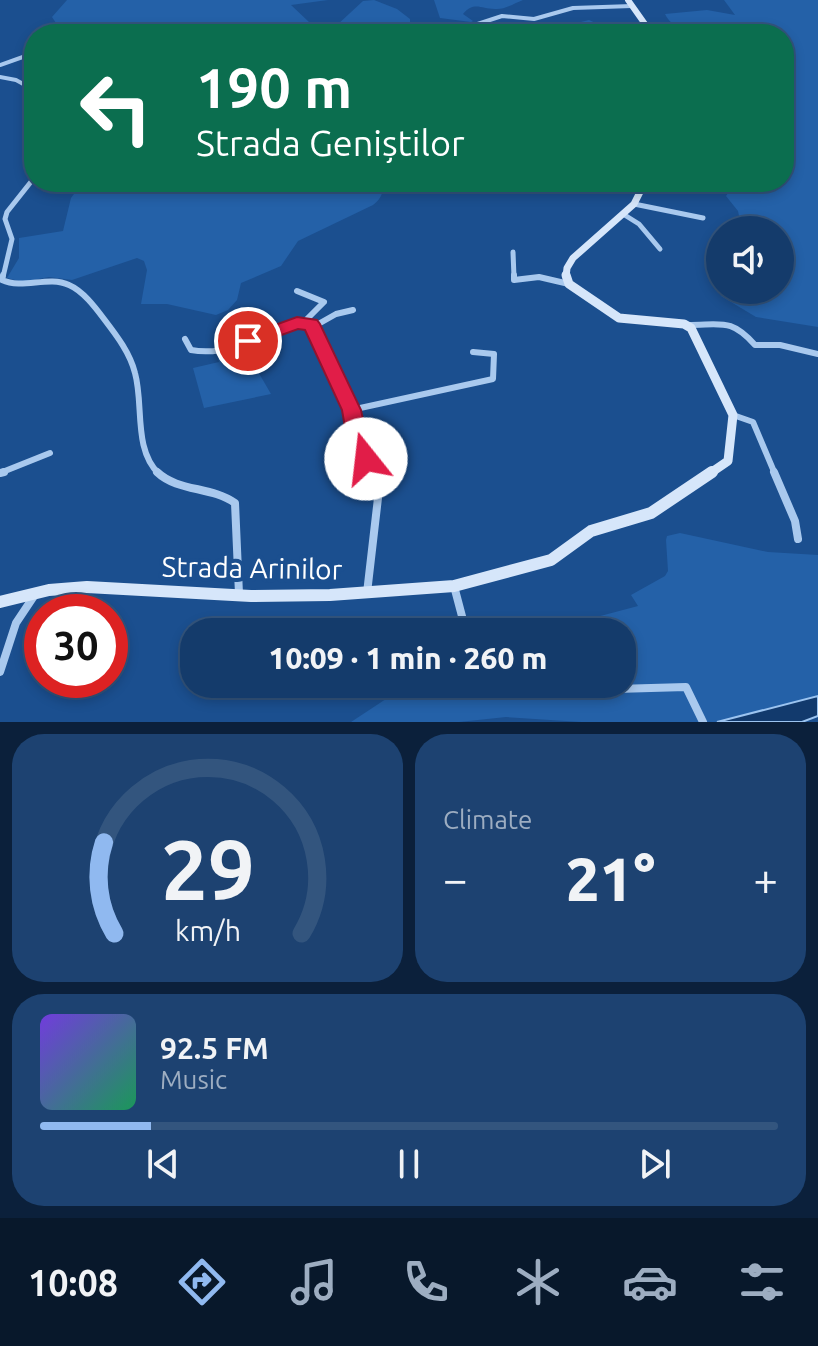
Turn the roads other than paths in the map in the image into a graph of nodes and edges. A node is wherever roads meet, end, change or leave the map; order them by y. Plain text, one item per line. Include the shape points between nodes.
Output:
1 (629, 2) edge
2 (478, 24) edge
3 (645, 24) edge
4 (24, 57) edge
5 (0, 65) edge
6 (0, 77) edge
7 (24, 84) edge
8 (24, 191) edge
9 (640, 192) edge
10 (634, 204) junction
11 (623, 214) junction
12 (703, 218) dead end
13 (660, 249) dead end
14 (513, 252) dead end
15 (569, 284) junction
16 (297, 291) dead end
17 (353, 310) dead end
18 (304, 322) junction
19 (688, 325) junction
20 (313, 327) junction
21 (185, 339) dead end
22 (473, 352) dead end
23 (818, 354) edge
24 (351, 410) junction
25 (733, 415) junction
26 (50, 453) dead end
27 (0, 473) edge
28 (798, 539) dead end
29 (454, 586) junction
30 (36, 593) junction
31 (367, 593) junction
32 (239, 596) junction
33 (0, 602) edge
34 (462, 618) edge
35 (0, 672) edge
36 (636, 688) edge
37 (703, 722) edge

1 - 2 street via 534,19 502,16
1 - 3 street
4 - 5 street
6 - 7 street
8 - 32 street via 5,219 12,239 2,280 69,284 120,343 132,363 144,453 151,466 178,485 222,494 235,503
9 - 10 street
10 - 11 street
10 - 12 street
11 - 13 street
11 - 15 street via 569,263 564,273
14 - 15 street via 514,280 539,277
15 - 19 street via 619,318
16 - 18 street via 324,302
17 - 20 street
18 - 20 street
18 - 21 street via 207,353 191,350
19 - 23 street via 733,325 755,345
19 - 25 street
20 - 24 street
22 - 24 street via 494,354 493,379
24 - 31 street via 361,456 381,470
25 - 28 street via 749,418 757,428
25 - 29 street, Strada Arinilor via 728,461 651,513 591,531 540,565
26 - 27 street
29 - 31 street, Strada Arinilor
29 - 34 street
30 - 32 street, Strada Arinilor via 87,587
30 - 33 street, Strada Arinilor
30 - 35 street via 16,623
31 - 32 street, Strada Arinilor
36 - 37 street via 686,687

